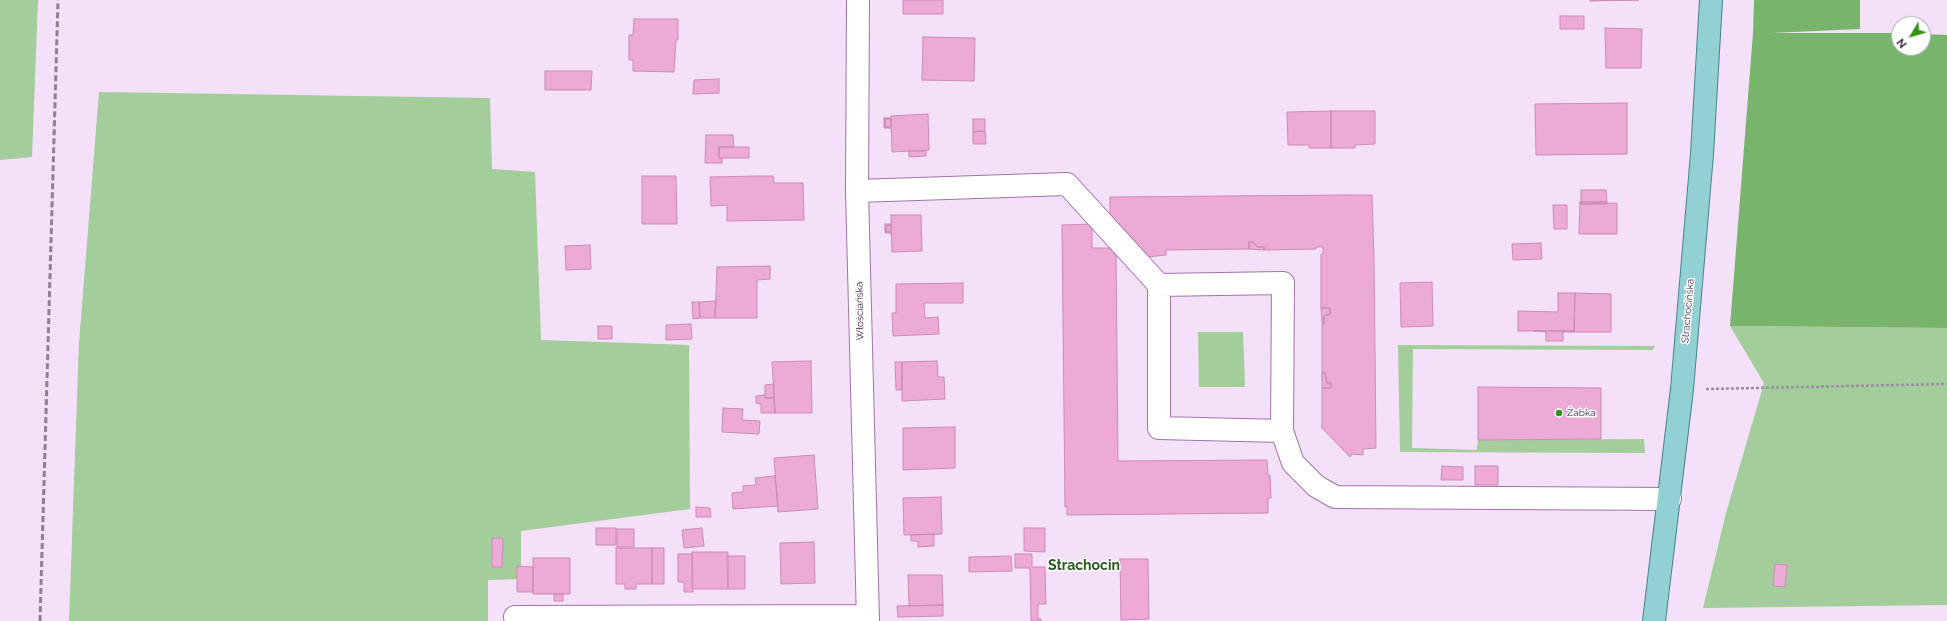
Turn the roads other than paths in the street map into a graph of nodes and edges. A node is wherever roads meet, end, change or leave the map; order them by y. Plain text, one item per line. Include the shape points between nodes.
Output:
1 (858, 0) edge
2 (1711, 0) edge
3 (856, 190) junction
4 (1159, 285) junction
5 (1282, 431) junction
6 (1670, 499) junction
7 (515, 617) dead end
8 (868, 619) edge
9 (1654, 621) edge

1 - 3 street, Włościańska
2 - 6 main road, Strachocińska via 1702,154
3 - 4 street via 1067,184
3 - 8 street, Włościańska
4 - 5 street via 1159,428
4 - 5 street via 1284,282
5 - 6 street via 1293,463 1316,486 1335,497
6 - 9 main road, Strachocińska
7 - 8 street

